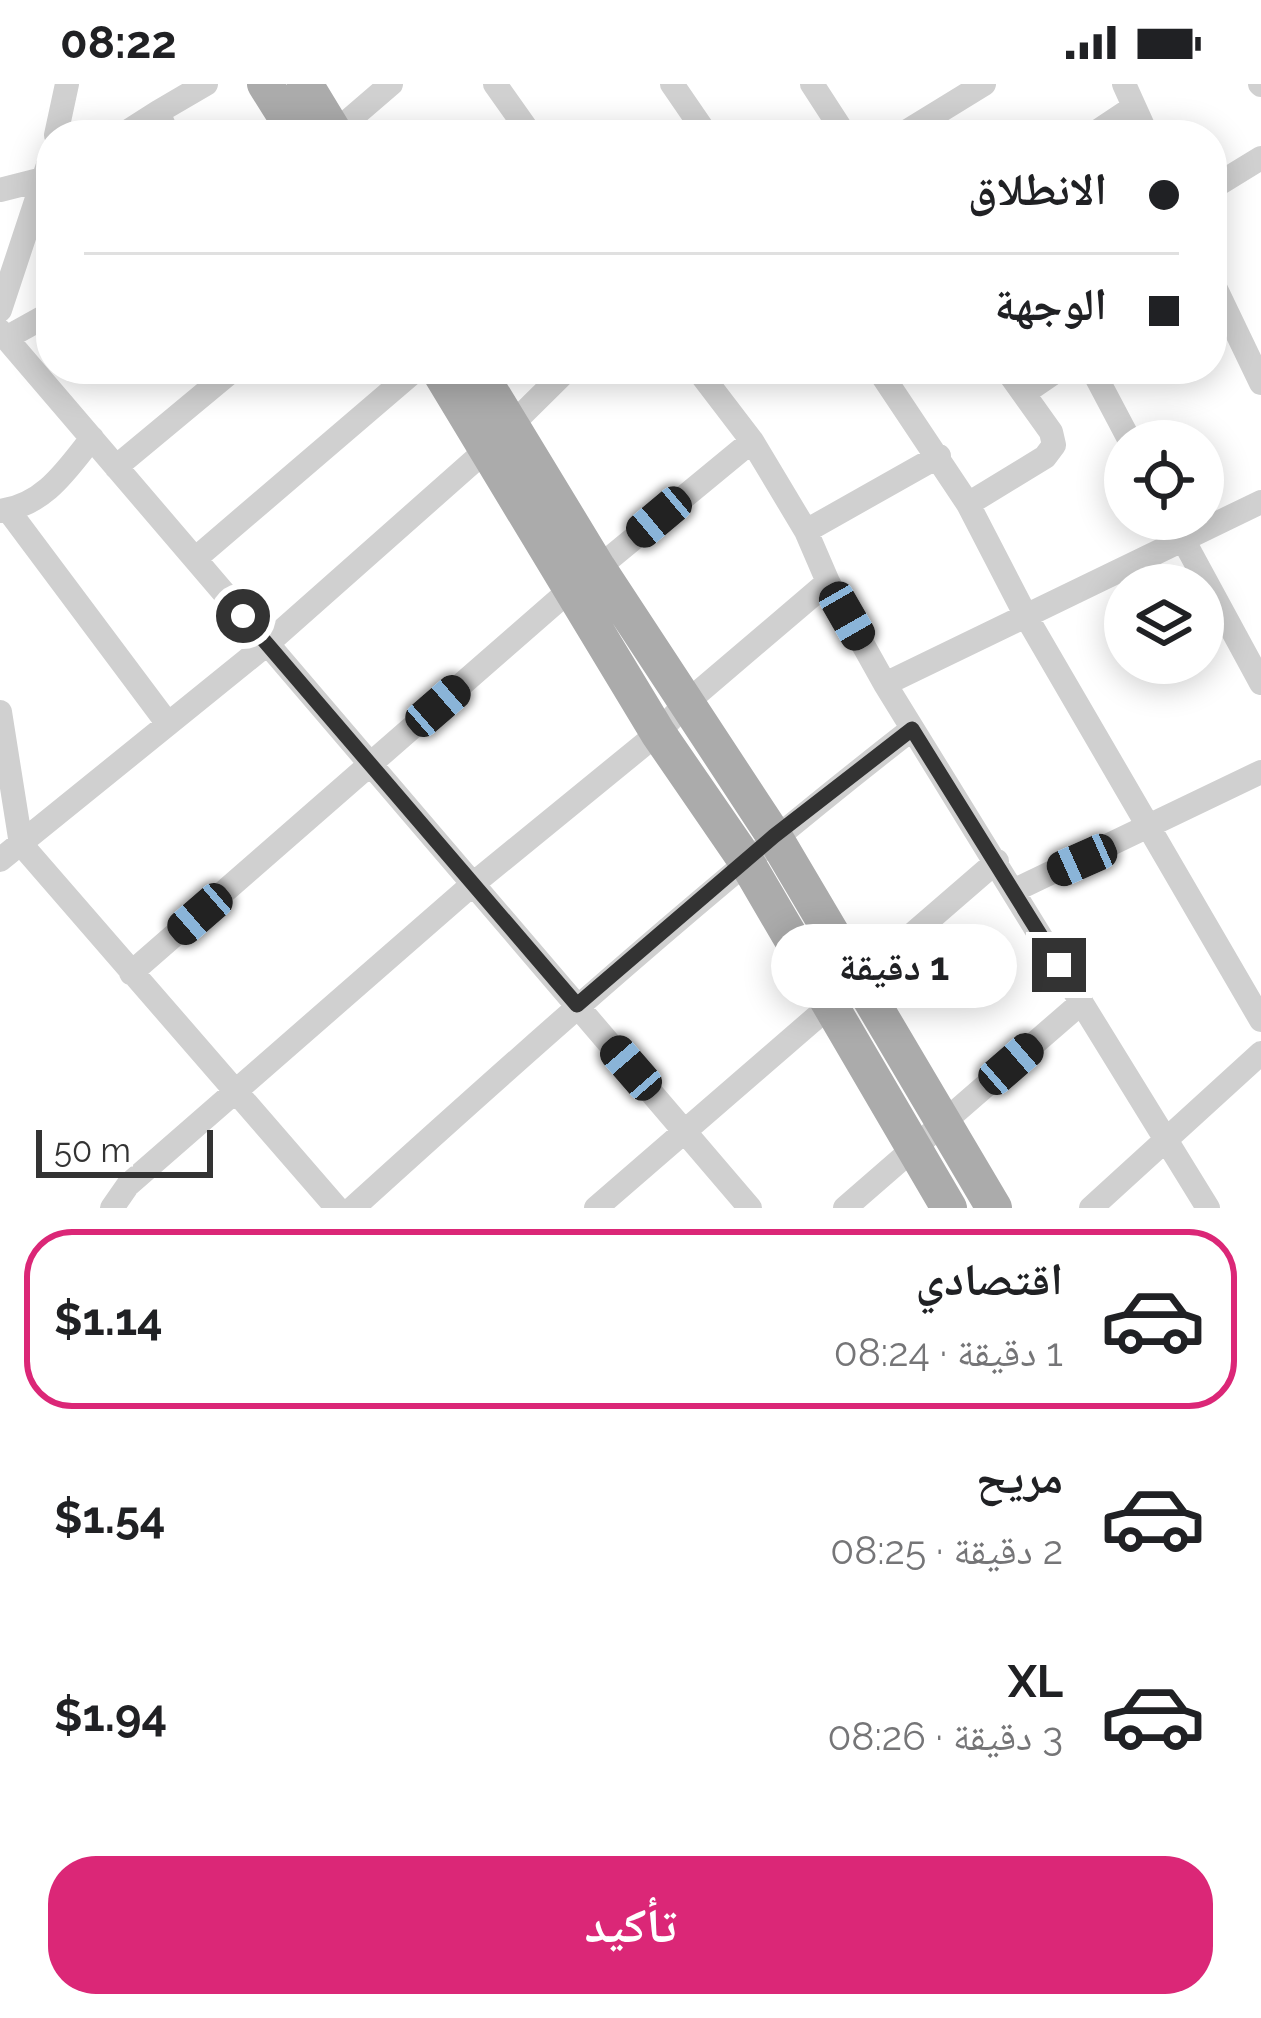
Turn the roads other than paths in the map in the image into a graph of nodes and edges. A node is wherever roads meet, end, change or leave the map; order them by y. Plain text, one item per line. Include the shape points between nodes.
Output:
1 (206, 84) edge
2 (266, 84) edge
3 (305, 84) edge
4 (391, 84) edge
5 (495, 84) edge
6 (672, 84) edge
7 (812, 84) edge
8 (984, 84) edge
9 (69, 87) edge
10 (1129, 95) edge
11 (60, 120) edge
12 (166, 120) edge
13 (288, 120) edge
14 (327, 120) edge
15 (351, 120) edge
16 (520, 120) edge
17 (697, 120) edge
18 (835, 120) edge
19 (925, 120) edge
20 (1106, 120) edge
21 (1261, 158) edge
22 (36, 177) edge
23 (1227, 179) edge
24 (0, 190) edge
25 (36, 209) edge
26 (0, 310) edge
27 (1227, 312) edge
28 (36, 320) edge
29 (3, 335) edge
30 (36, 373) edge
31 (1261, 383) edge
32 (45, 384) edge
33 (216, 384) edge
34 (399, 384) edge
35 (447, 384) edge
36 (486, 384) edge
37 (552, 384) edge
38 (708, 384) edge
39 (889, 384) edge
40 (1017, 384) edge
41 (1037, 384) edge
42 (1100, 384) edge
43 (1024, 393) junction
44 (1119, 420) edge
45 (510, 423) junction
46 (92, 438) junction
47 (752, 442) junction
48 (485, 451) junction
49 (939, 456) junction
50 (116, 467) junction
51 (1261, 502) edge
52 (968, 504) junction
53 (4, 510) edge
54 (1224, 514) edge
55 (806, 531) junction
56 (1161, 540) edge
57 (1183, 540) edge
58 (195, 559) junction
59 (585, 578) junction
60 (828, 582) junction
61 (1028, 618) junction
62 (268, 644) junction
63 (1261, 683) edge
64 (885, 684) junction
65 (686, 703) junction
66 (0, 712) edge
67 (168, 724) junction
68 (912, 729) junction
69 (658, 733) junction
70 (371, 765) junction
71 (1261, 772) edge
72 (1150, 829) junction
73 (774, 836) junction
74 (21, 844) junction
75 (0, 860) edge
76 (746, 861) junction
77 (997, 861) junction
78 (473, 884) junction
79 (1015, 890) junction
80 (131, 973) junction
81 (844, 993) junction
82 (1081, 1003) junction
83 (577, 1005) junction
84 (1261, 1020) edge
85 (1261, 1053) edge
86 (235, 1094) junction
87 (941, 1124) junction
88 (685, 1131) junction
89 (1166, 1136) junction
90 (913, 1149) junction
91 (112, 1208) edge
92 (337, 1208) edge
93 (353, 1208) edge
94 (596, 1208) edge
95 (750, 1208) edge
96 (844, 1208) edge
97 (949, 1208) edge
98 (994, 1208) edge
99 (1091, 1208) edge
100 (1208, 1208) edge

1 - 12 street
2 - 13 main road
3 - 14 main road
4 - 15 street
5 - 16 street
6 - 17 street
7 - 18 street
8 - 19 street
9 - 11 street
10 - 20 street
21 - 23 street
22 - 24 street
25 - 26 street
27 - 31 street
28 - 29 street
29 - 30 street
32 - 46 street
33 - 50 street
34 - 58 street
35 - 48 main road
36 - 45 main road
37 - 45 street
38 - 47 street
39 - 49 street
40 - 43 street
41 - 43 street
42 - 44 street
43 - 52 street via 1051,432 1052,450
45 - 48 street
45 - 59 main road
46 - 50 street
46 - 53 street via 49,490
47 - 55 street
47 - 59 street
48 - 59 main road
48 - 62 street
49 - 52 street
49 - 55 street
50 - 58 street
51 - 54 street
52 - 61 street
53 - 67 street
55 - 60 street
56 - 61 street
57 - 63 street
58 - 62 street
59 - 65 main road
59 - 69 main road
59 - 70 street
60 - 64 street
60 - 65 street
61 - 64 street
61 - 72 street
62 - 67 street
62 - 70 street
64 - 68 street
65 - 69 street
65 - 73 main road
66 - 74 street
67 - 74 street
68 - 73 street
68 - 77 street
69 - 76 main road
69 - 78 street
70 - 78 street
70 - 80 street
71 - 72 street
72 - 79 street
72 - 84 street
73 - 76 street
73 - 81 main road
74 - 75 street
74 - 80 street
76 - 81 main road
76 - 83 street
77 - 79 street
77 - 81 street
78 - 83 street
78 - 86 street
79 - 82 street
80 - 86 street
81 - 87 main road
81 - 88 street
81 - 90 main road
82 - 87 street
82 - 89 street
83 - 88 street
83 - 93 street
85 - 89 street
86 - 91 street
86 - 92 street
87 - 90 street
87 - 98 main road
88 - 94 street
88 - 95 street
89 - 99 street
89 - 100 street
90 - 96 street
90 - 97 main road

